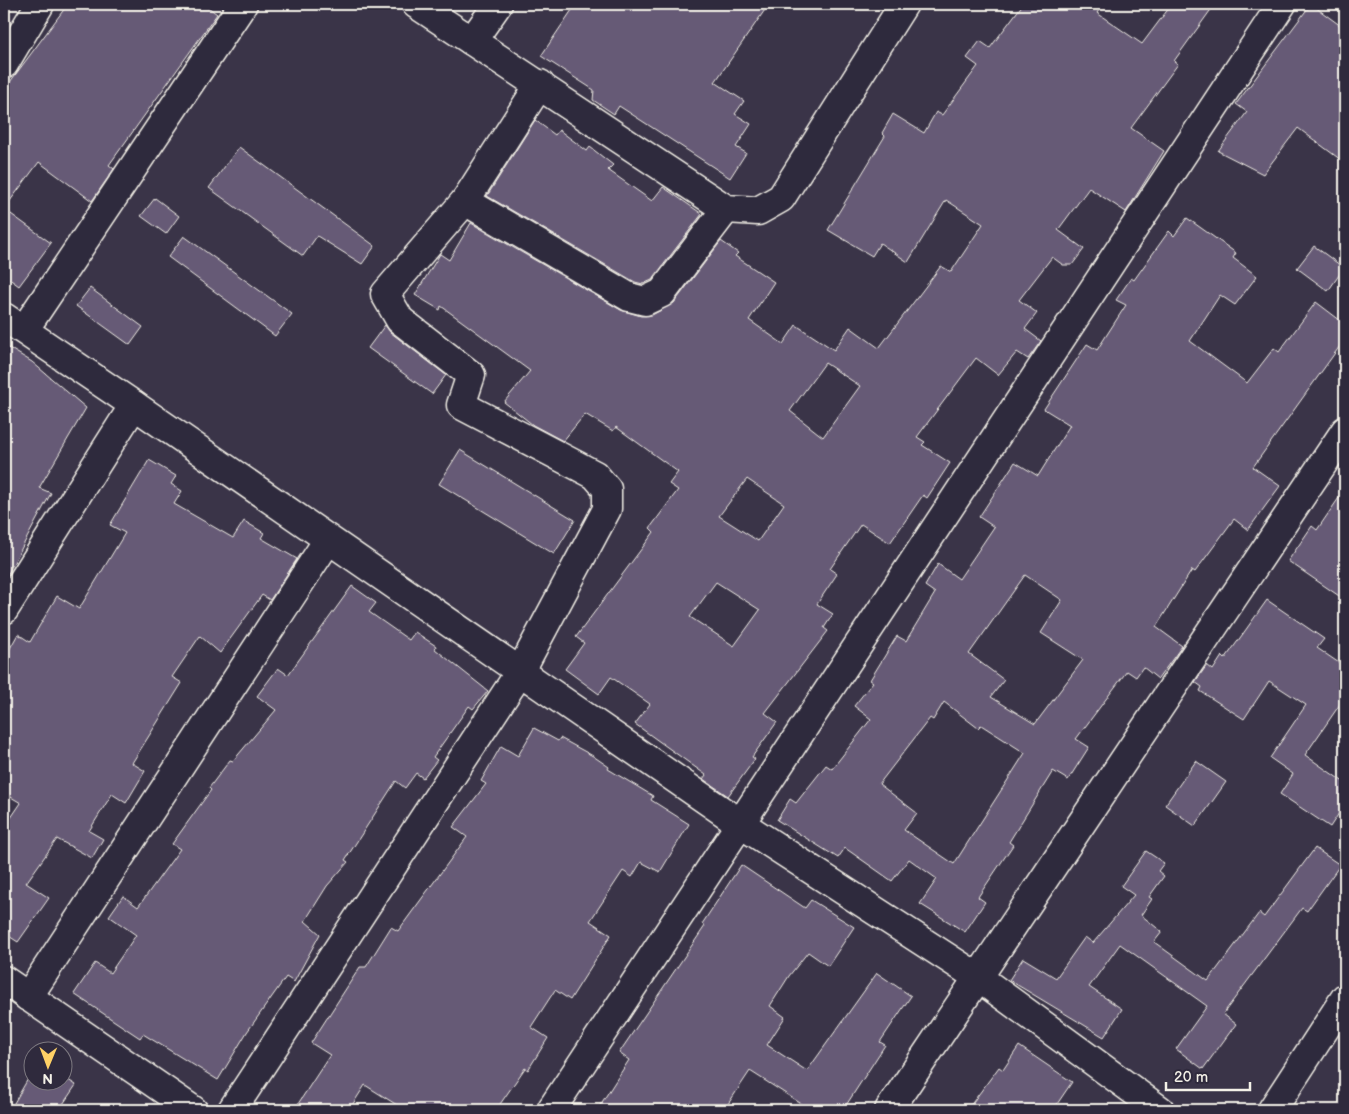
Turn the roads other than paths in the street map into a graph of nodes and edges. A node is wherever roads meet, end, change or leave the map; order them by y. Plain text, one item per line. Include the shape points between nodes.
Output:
1 (40, 4) edge
2 (243, 4) edge
3 (416, 4) edge
4 (497, 4) edge
5 (904, 4) edge
6 (1282, 4) edge
7 (472, 41) junction
8 (4, 64) edge
9 (540, 84) junction
10 (465, 200) junction
11 (726, 209) junction
12 (14, 324) edge
13 (134, 405) junction
14 (1345, 431) edge
15 (328, 540) junction
16 (4, 610) edge
17 (520, 672) junction
18 (741, 824) junction
19 (979, 978) junction
20 (4, 980) edge
21 (28, 997) junction
22 (1345, 998) edge
23 (193, 1110) edge
24 (232, 1110) edge
25 (551, 1110) edge
26 (889, 1110) edge
27 (1160, 1110) edge
28 (1272, 1110) edge

1 - 8 street
2 - 12 street
3 - 7 street
4 - 7 street
5 - 11 street via 781,198 758,211
6 - 18 street
7 - 9 street
9 - 10 street
9 - 11 street
10 - 11 street via 629,297 645,301 662,293
10 - 17 street via 385,294 400,320 471,375 461,405 596,476 607,489 607,509
12 - 13 street
13 - 15 street
13 - 16 street
14 - 19 street
15 - 17 street
15 - 21 street
17 - 18 street
17 - 24 street
18 - 19 street
18 - 25 street
19 - 26 street
19 - 27 street
20 - 21 street
21 - 23 street
22 - 28 street

